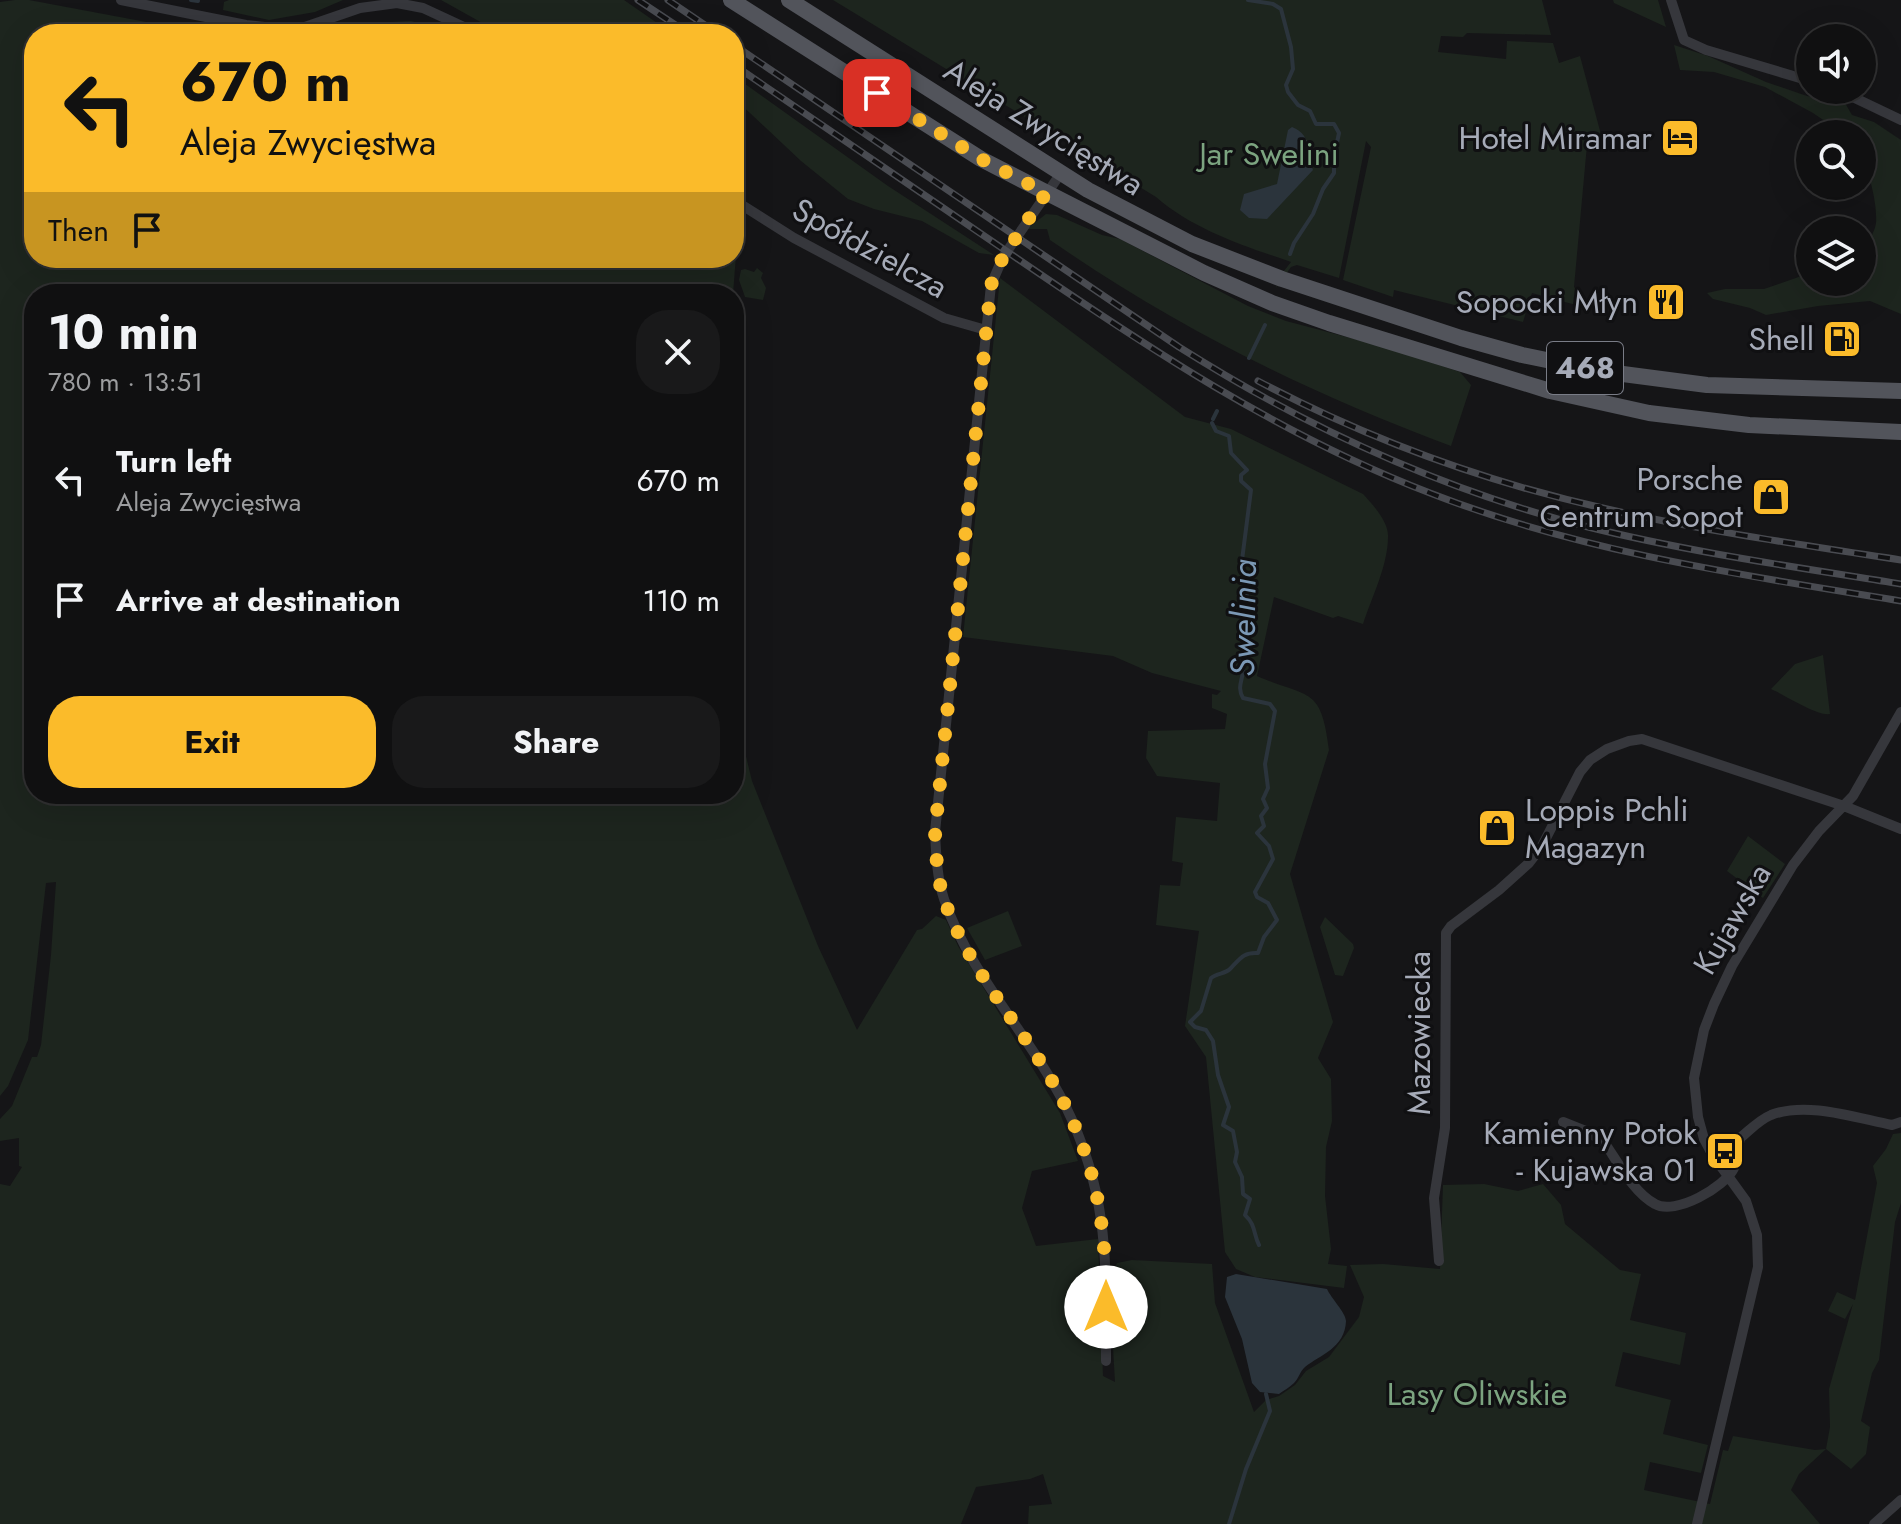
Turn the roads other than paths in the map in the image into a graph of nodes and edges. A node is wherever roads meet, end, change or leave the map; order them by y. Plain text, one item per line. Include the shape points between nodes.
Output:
1 (121, 0) edge
2 (731, 0) edge
3 (789, 0) edge
4 (1671, 0) edge
5 (241, 24) edge
6 (314, 24) edge
7 (457, 24) edge
8 (1796, 77) edge
9 (1867, 104) edge
10 (1901, 120) edge
11 (1061, 173) junction
12 (1046, 193) junction
13 (744, 206) edge
14 (986, 330) junction
15 (1901, 391) edge
16 (1901, 432) edge
17 (1901, 712) edge
18 (1844, 806) junction
19 (1901, 829) edge
20 (1563, 1122) dead end
21 (1896, 1124) edge
22 (1727, 1176) junction
23 (1439, 1261) dead end
24 (1106, 1361) dead end
25 (1901, 1500) edge
26 (1697, 1524) edge
27 (1874, 1524) edge

1 - 5 street
2 - 12 main road, Aleja Zwycięstwa / 468 via 950,140
3 - 11 main road, Aleja Zwycięstwa / 468
4 - 8 street via 1684,40
6 - 7 street via 360,8 397,3
9 - 10 street
11 - 12 street
11 - 15 main road, Aleja Zwycięstwa / 468 via 1192,244 1282,279 1522,355 1707,385
12 - 14 street via 994,272
12 - 16 main road, Aleja Zwycięstwa / 468 via 1272,303 1550,391 1649,413 1763,426
13 - 14 street, Spółdzielcza via 944,318
14 - 24 street via 936,810 937,862 944,899 967,949 1065,1104 1094,1179 1106,1252
17 - 18 street, Kujawska
18 - 19 street, Mazowiecka
18 - 22 street, Kujawska via 1793,865 1732,966 1704,1030 1694,1094 1704,1139
18 - 23 street, Mazowiecka via 1642,739 1590,760 1529,863 1446,933 1445,1128 1434,1198
20 - 22 street via 1604,1142 1640,1192 1659,1207 1684,1206
21 - 22 street via 1813,1111 1776,1114 1740,1138
22 - 26 street, Kujawska via 1753,1219 1758,1267
25 - 27 street

